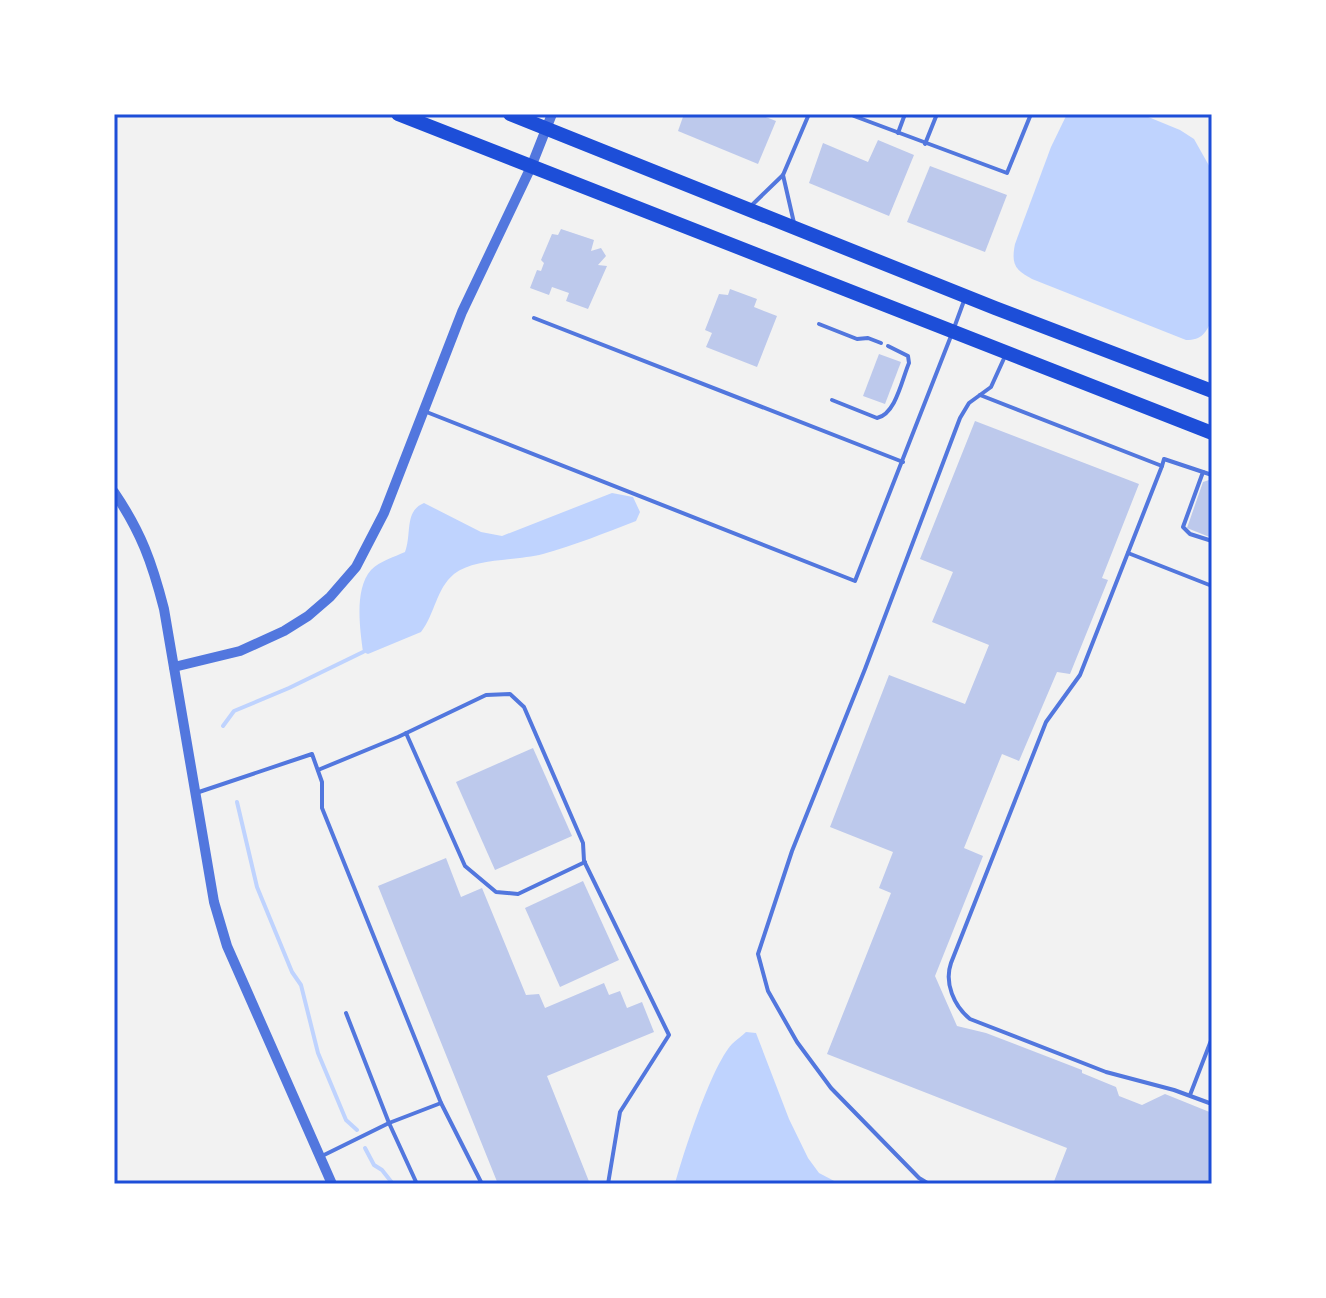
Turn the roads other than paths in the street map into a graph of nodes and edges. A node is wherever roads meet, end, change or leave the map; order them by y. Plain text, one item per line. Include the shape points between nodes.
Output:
1 (398, 114) edge
2 (510, 114) edge
3 (809, 114) edge
4 (854, 114) edge
5 (905, 114) edge
6 (937, 114) edge
7 (1031, 114) edge
8 (550, 121) edge
9 (898, 133) junction
10 (925, 144) junction
11 (531, 167) junction
12 (783, 175) junction
13 (748, 209) junction
14 (795, 228) junction
15 (966, 296) junction
16 (534, 318) dead end
17 (819, 324) dead end
18 (953, 330) junction
19 (881, 343) dead end
20 (888, 346) dead end
21 (1007, 352) junction
22 (1212, 391) edge
23 (980, 395) junction
24 (832, 400) dead end
25 (424, 411) junction
26 (1212, 433) edge
27 (903, 462) junction
28 (1162, 466) junction
29 (1203, 472) junction
30 (1212, 475) edge
31 (114, 492) edge
32 (1212, 541) edge
33 (1128, 553) junction
34 (1212, 586) edge
35 (174, 667) junction
36 (406, 733) junction
37 (318, 770) junction
38 (195, 793) junction
39 (585, 862) junction
40 (346, 1013) dead end
41 (1212, 1038) edge
42 (1189, 1096) junction
43 (441, 1103) junction
44 (1212, 1104) edge
45 (389, 1123) junction
46 (320, 1157) junction
47 (332, 1184) edge
48 (417, 1184) edge
49 (482, 1184) edge
50 (608, 1184) edge
51 (929, 1184) edge

1 - 11 highway
2 - 8 highway
3 - 12 lane
4 - 9 lane
5 - 9 lane
6 - 10 lane
7 - 10 lane via 1007,173
8 - 11 street
8 - 13 highway
9 - 10 lane
11 - 18 highway
11 - 25 street via 462,312
12 - 13 lane
12 - 14 lane
13 - 14 highway
14 - 15 highway
15 - 18 lane
15 - 22 highway
16 - 27 lane
17 - 19 lane
18 - 21 highway
18 - 27 lane
20 - 24 lane via 905,353 909,363 884,417
21 - 23 lane via 991,387
21 - 26 highway
23 - 28 lane
23 - 51 lane via 960,418 792,851 758,954 768,991 831,1088
25 - 27 lane via 855,581
25 - 35 street via 372,540 330,597 261,642
28 - 29 lane via 1164,459
28 - 33 lane
29 - 30 lane
29 - 32 lane via 1183,527
31 - 35 street via 152,562
33 - 34 lane
33 - 42 lane via 1080,675 1046,722 948,979 970,1019 1116,1075
35 - 38 street
36 - 37 lane
36 - 39 lane via 465,866 496,892 518,894
36 - 39 lane via 486,695 510,694 524,707 583,843
37 - 38 lane via 312,754
37 - 43 lane via 322,808
38 - 46 street via 227,946
39 - 50 lane via 669,1035 620,1112
40 - 45 lane
41 - 42 lane
42 - 44 lane
43 - 45 lane
43 - 49 lane
45 - 46 lane
45 - 48 lane
46 - 47 street

